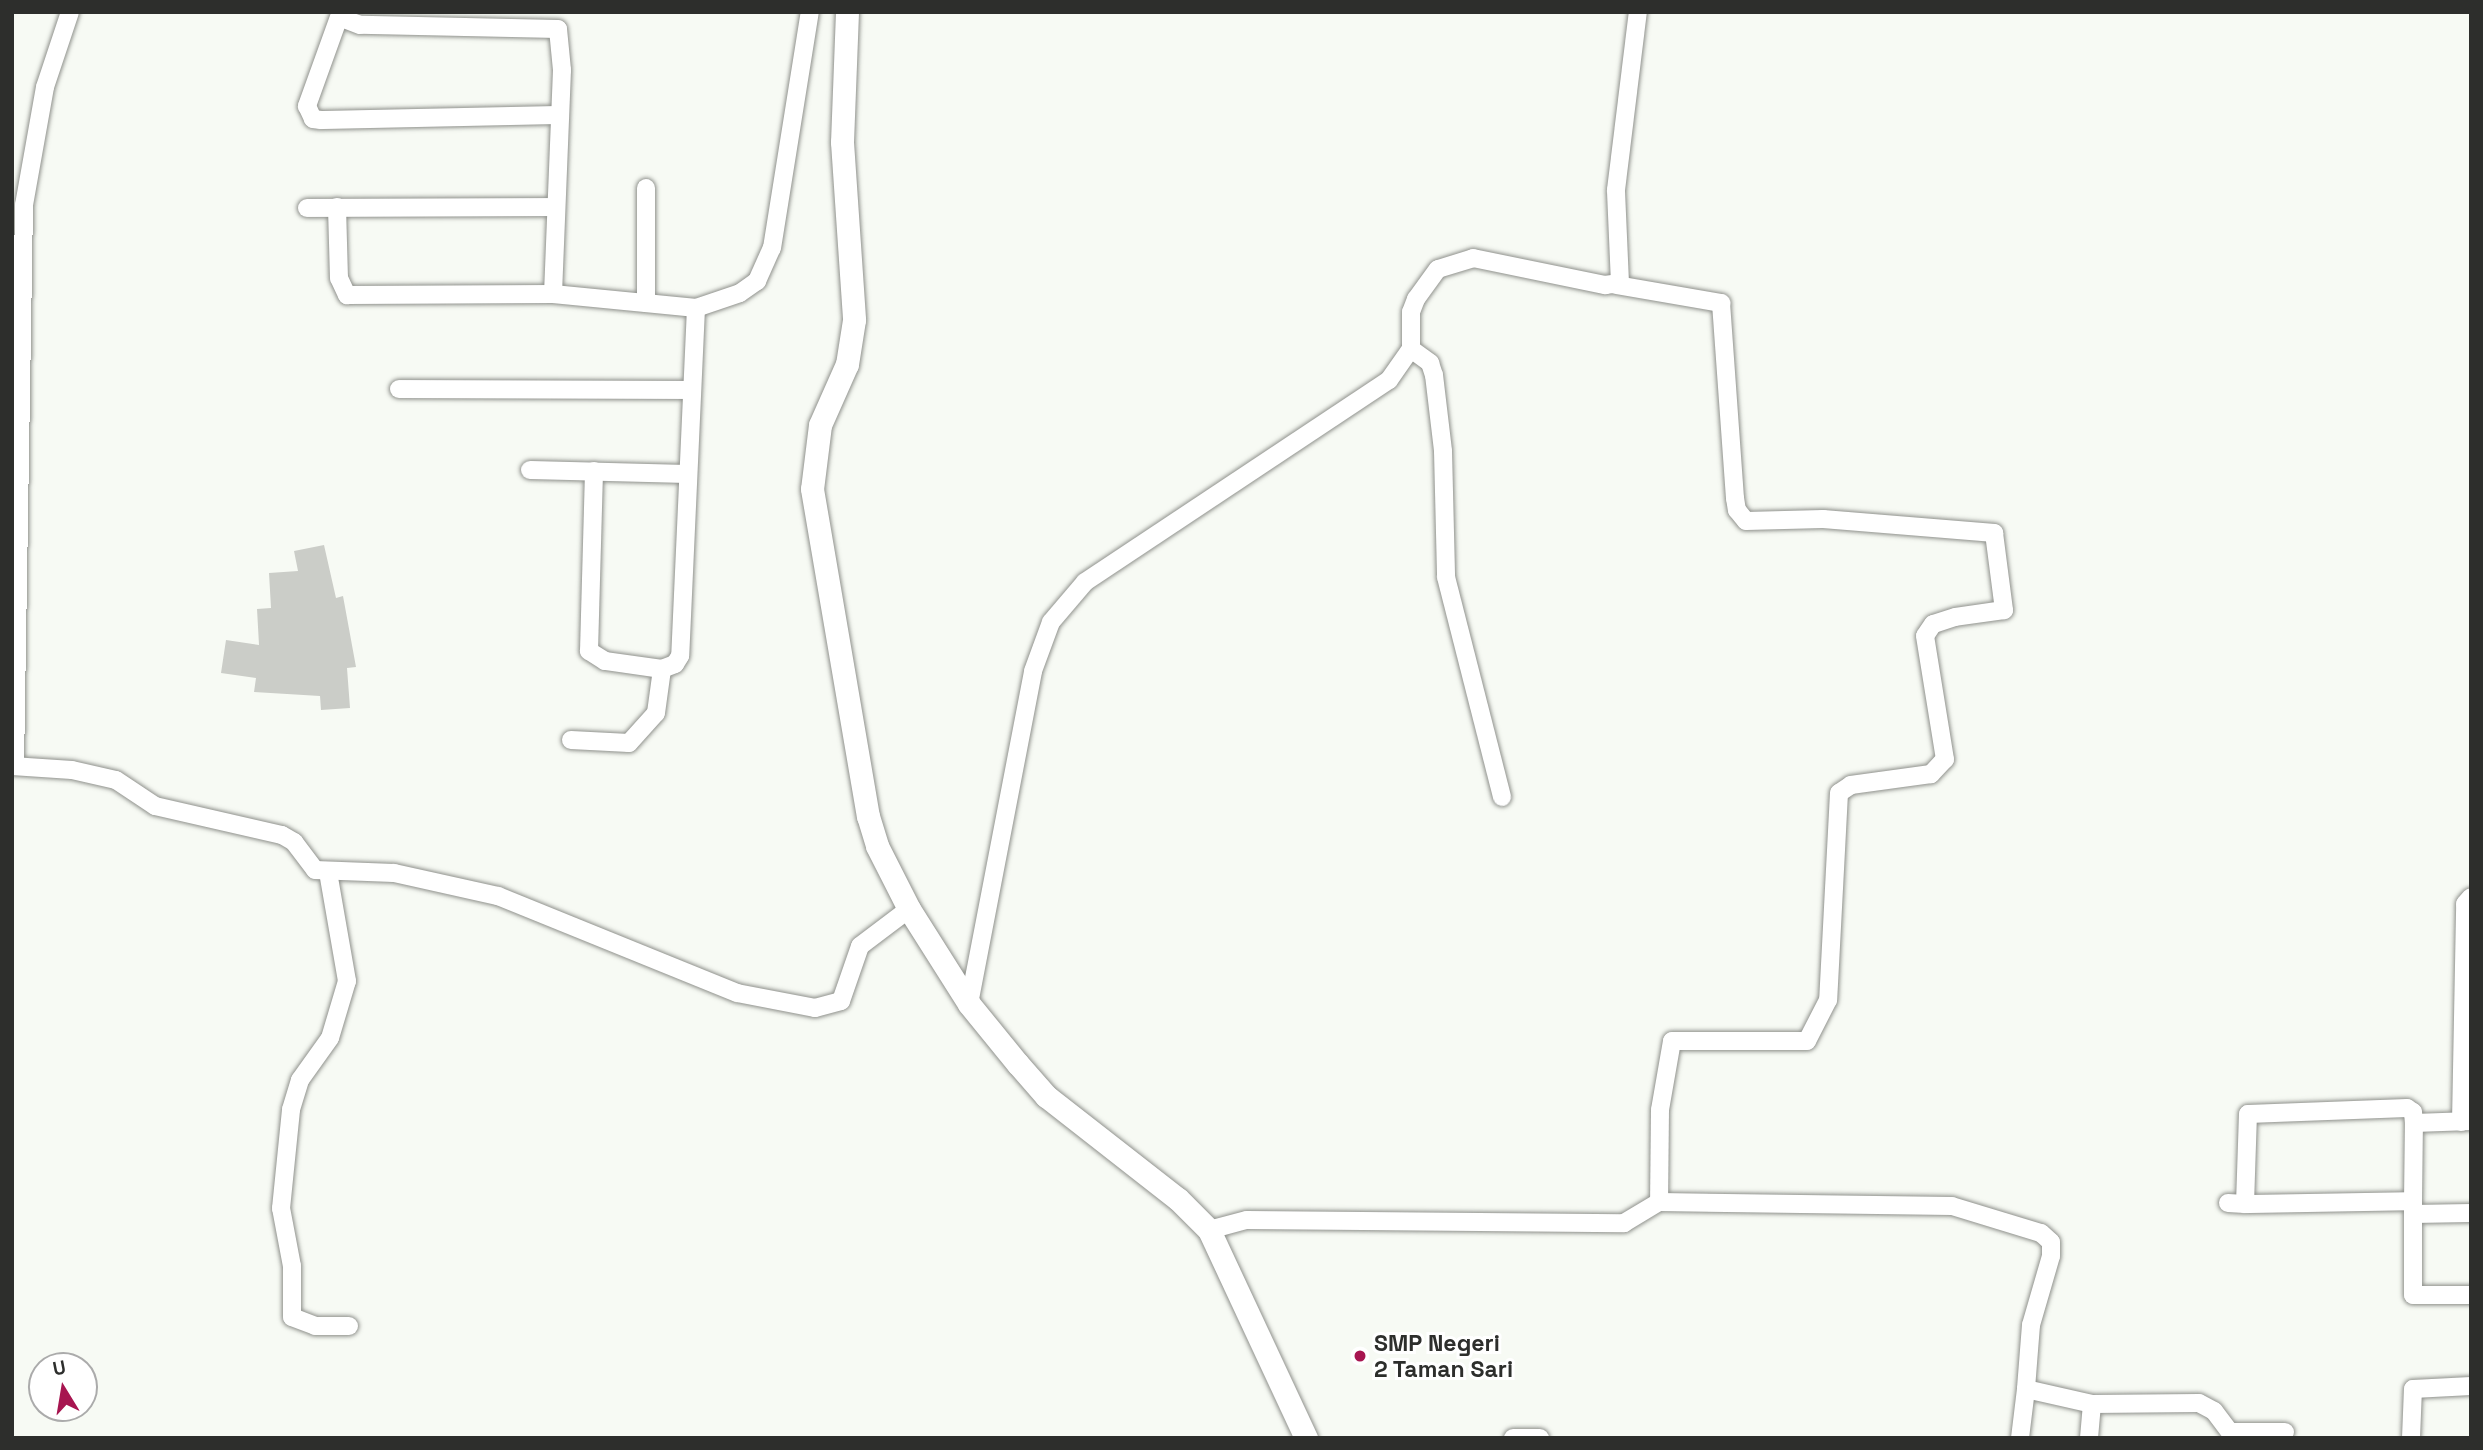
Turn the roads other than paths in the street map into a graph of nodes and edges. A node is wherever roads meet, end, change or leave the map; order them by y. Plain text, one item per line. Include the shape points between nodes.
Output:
1 (70, 12) edge
2 (810, 12) edge
3 (847, 12) edge
4 (1638, 12) edge
5 (338, 14) edge
6 (468, 19) edge
7 (560, 115) junction
8 (646, 188) dead end
9 (337, 206) junction
10 (555, 207) junction
11 (307, 208) dead end
12 (1616, 285) junction
13 (553, 294) junction
14 (646, 303) junction
15 (696, 308) junction
16 (1411, 349) junction
17 (399, 389) dead end
18 (689, 390) junction
19 (530, 470) dead end
20 (594, 471) junction
21 (688, 474) junction
22 (662, 669) junction
23 (571, 740) dead end
24 (13, 766) edge
25 (1502, 797) dead end
26 (328, 872) junction
27 (2471, 897) edge
28 (909, 909) junction
29 (970, 1003) junction
30 (2466, 1121) edge
31 (2414, 1123) junction
32 (1659, 1202) junction
33 (2413, 1207) junction
34 (2471, 1213) edge
35 (1209, 1230) junction
36 (2471, 1294) edge
37 (349, 1326) dead end
38 (2471, 1386) edge
39 (2026, 1389) junction
40 (2092, 1404) junction
41 (2285, 1432) dead end
42 (1306, 1438) edge
43 (1513, 1438) edge
44 (1540, 1438) edge
45 (2020, 1438) edge
46 (2090, 1438) edge
47 (2411, 1438) edge

1 - 24 street via 45,86 24,205
2 - 15 street via 772,248 757,281 740,293
3 - 28 street via 842,142 853,331 844,372 820,425 813,489 868,816 877,846
4 - 12 street via 1616,190 1622,276
5 - 6 street via 360,25
5 - 7 street via 307,106 313,119
6 - 7 street via 558,29
7 - 10 street
8 - 14 street
9 - 10 street
9 - 11 street
9 - 13 street via 339,278 346,295
10 - 13 street
12 - 16 street via 1491,259 1453,262 1424,283 1411,312
12 - 32 street via 1721,303 1735,498 1746,521 1823,519 1994,533 2004,610 1955,617 1934,624 1925,636 1945,759 1931,774 1851,785 1839,793 1828,1000 1807,1041 1672,1041 1660,1111
13 - 14 street
14 - 15 street
15 - 18 street
16 - 25 street via 1430,362 1434,375 1443,451 1446,577
16 - 29 street via 1390,380 1085,582 1051,622 1033,671
17 - 18 street
18 - 21 street
19 - 20 street
20 - 21 street
20 - 22 street via 589,651 605,661
21 - 22 street via 680,656 675,664
22 - 23 street via 656,713 629,743
24 - 26 street via 99,776 127,786 155,806 282,835 294,842 309,866
26 - 28 street via 394,873 498,896 737,993 815,1008 841,1001 860,946
26 - 37 street via 347,981 330,1038 300,1080 291,1110 281,1208 292,1266 292,1317 315,1326
27 - 30 street via 2465,904
28 - 29 street
29 - 35 street via 1046,1096 1178,1199
30 - 31 street
31 - 33 street
31 - 33 street via 2413,1112 2407,1108 2248,1114 2236,1203
32 - 35 street via 1624,1223 1247,1220
32 - 39 street via 1952,1206 2041,1233 2051,1242 2051,1256 2034,1307
33 - 34 street
33 - 36 street via 2413,1295
35 - 42 street
38 - 47 street via 2413,1389
39 - 40 street
39 - 45 street
40 - 41 street via 2189,1402 2214,1411 2230,1432
40 - 46 street
43 - 44 street

